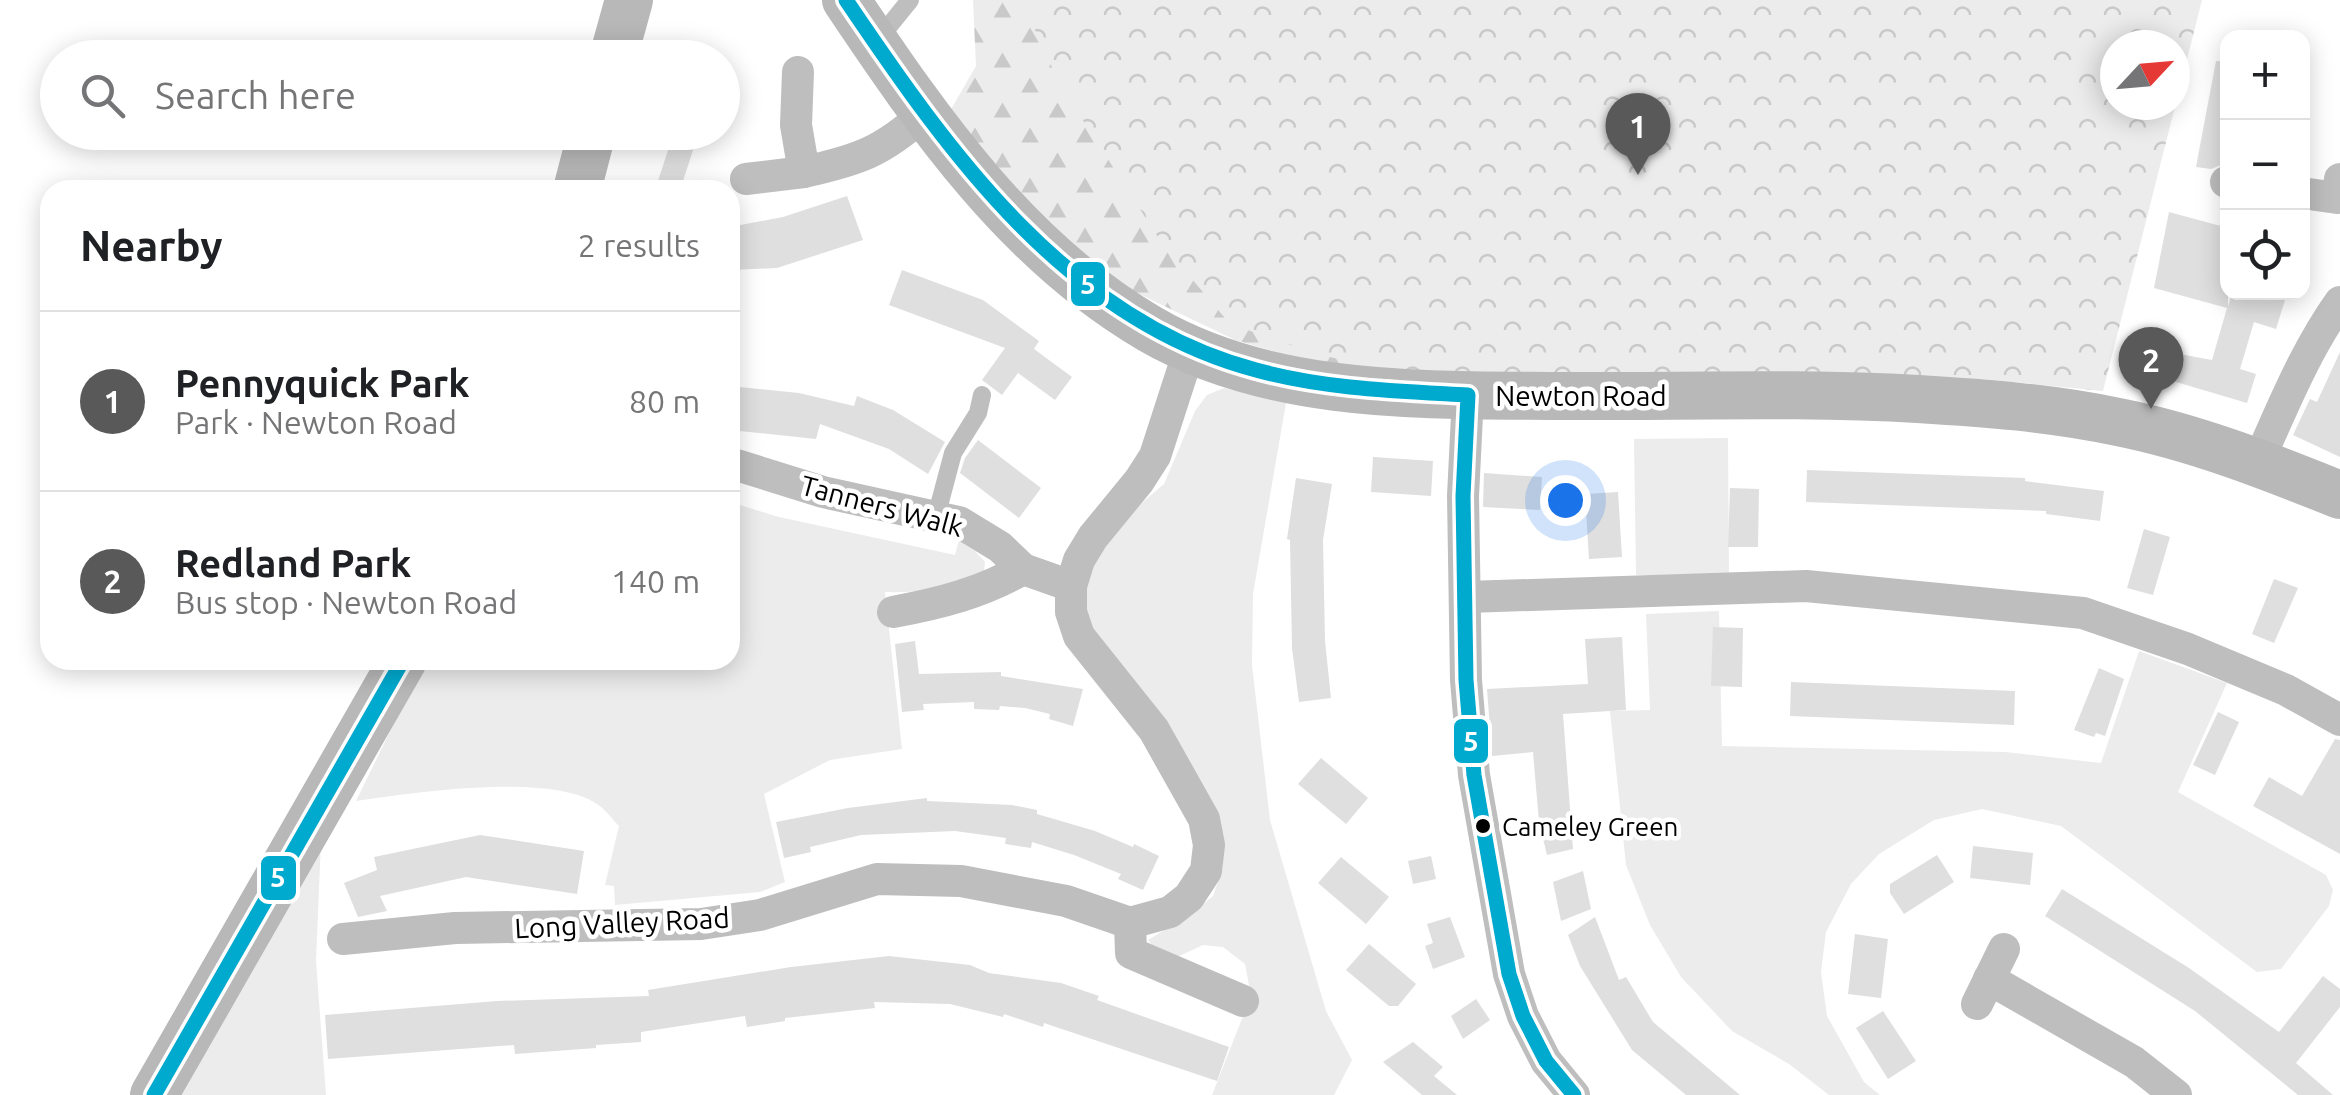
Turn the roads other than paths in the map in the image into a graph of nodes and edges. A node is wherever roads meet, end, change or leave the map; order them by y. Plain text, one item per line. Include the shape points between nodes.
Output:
1 (629, 0) edge
2 (846, 0) edge
3 (910, 0) edge
4 (618, 40) edge
5 (875, 44) junction
6 (798, 72) dead end
7 (924, 114) junction
8 (587, 150) edge
9 (804, 172) junction
10 (579, 180) edge
11 (746, 180) dead end
12 (2339, 192) edge
13 (2310, 193) edge
14 (2340, 302) edge
15 (1190, 348) junction
16 (982, 394) dead end
17 (1468, 395) junction
18 (2258, 462) junction
19 (740, 466) edge
20 (2340, 495) edge
21 (936, 517) junction
22 (1024, 569) junction
23 (1072, 586) junction
24 (1467, 597) junction
25 (893, 612) dead end
26 (397, 670) edge
27 (2340, 720) edge
28 (1130, 924) junction
29 (344, 939) dead end
30 (2004, 950) dead end
31 (1243, 1002) dead end
32 (154, 1095) edge
33 (1574, 1095) edge
34 (2176, 1095) edge

1 - 4 street
2 - 5 street, Newton Road
3 - 5 lane
5 - 7 street, Newton Road
6 - 9 street via 796,125
7 - 9 street via 880,150
7 - 15 street, Newton Road via 1072,276
8 - 10 street
9 - 11 street
12 - 13 street
14 - 18 street via 2308,353
15 - 17 street, Newton Road via 1303,382
15 - 23 street via 1155,456 1093,537
16 - 21 lane via 953,453
17 - 18 street, Newton Road via 2003,406 2118,422
17 - 24 street
18 - 20 street, Newton Road
19 - 21 street, Tanners Walk
21 - 22 street, Tanners Walk via 960,522
22 - 23 street, Tanners Walk
22 - 25 street via 954,600
23 - 28 street via 1070,612 1079,636 1154,730 1204,819 1209,846 1206,871 1189,898 1170,912
24 - 27 street via 1806,586 2084,612 2188,648
24 - 33 street via 1474,775 1509,974 1546,1061
26 - 32 street
28 - 29 street, Long Valley Road via 1066,901 962,882 878,879 701,924 455,915
28 - 31 street via 1132,953
30 - 34 street via 1983,992 2134,1062

